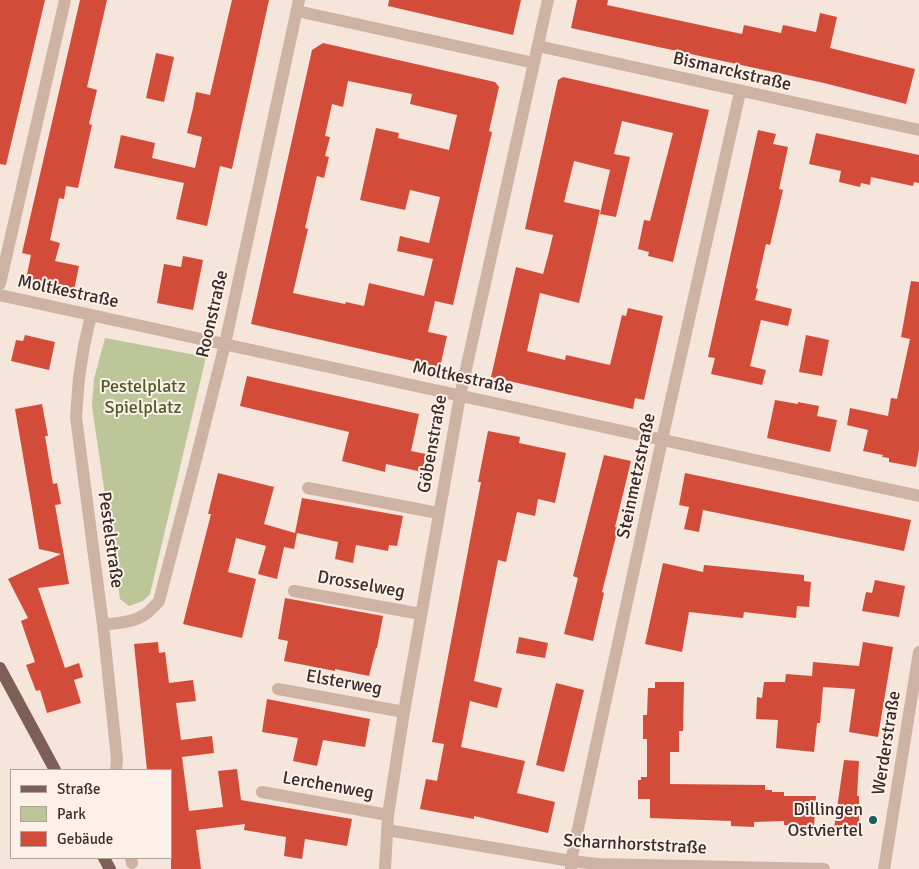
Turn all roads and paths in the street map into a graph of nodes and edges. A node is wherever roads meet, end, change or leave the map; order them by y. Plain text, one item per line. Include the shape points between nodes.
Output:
1 (65, 0) edge
2 (548, 0) edge
3 (298, 6) edge
4 (538, 46) junction
5 (534, 63) junction
6 (740, 92) junction
7 (919, 130) edge
8 (0, 284) edge
9 (0, 295) edge
10 (91, 315) junction
11 (225, 344) junction
12 (460, 396) junction
13 (662, 440) junction
14 (308, 488) dead end
15 (919, 496) edge
16 (438, 513) junction
17 (294, 590) dead end
18 (421, 614) junction
19 (103, 625) junction
20 (919, 652) edge
21 (0, 668) edge
22 (278, 689) dead end
23 (404, 712) junction
24 (54, 769) edge
25 (116, 769) edge
26 (262, 792) dead end
27 (388, 815) junction
28 (387, 830) junction
29 (571, 865) edge
30 (385, 869) edge
31 (824, 869) edge
32 (884, 869) edge

1 - 8 street
2 - 4 street, Göbenstraße
3 - 5 street
3 - 11 street, Roonstraße
4 - 5 street, Göbenstraße
4 - 6 street, Bismarckstraße
5 - 12 street, Göbenstraße
6 - 7 street, Bismarckstraße
6 - 13 street, Steinmetzstraße
9 - 10 street, Moltkestraße
10 - 11 street, Moltkestraße
10 - 19 street, Pestelstraße via 79,378 76,417
11 - 12 street, Moltkestraße
11 - 19 street, Roonstraße via 158,601 136,620
12 - 13 street, Moltkestraße
12 - 16 street, Göbenstraße
13 - 15 street, Moltkestraße
13 - 29 street, Steinmetzstraße
14 - 16 street
16 - 18 street, Göbenstraße
17 - 18 street, Drosselweg
18 - 23 street, Göbenstraße
19 - 25 street, Pestelstraße via 118,759
20 - 32 street, Werderstraße
21 - 24 main road
22 - 23 street, Elsterweg
23 - 27 street, Göbenstraße
26 - 27 street, Lerchenweg
27 - 28 street, Göbenstraße
28 - 29 street, Scharnhorststraße
28 - 30 street, Göbenstraße
29 - 31 street, Scharnhorststraße

